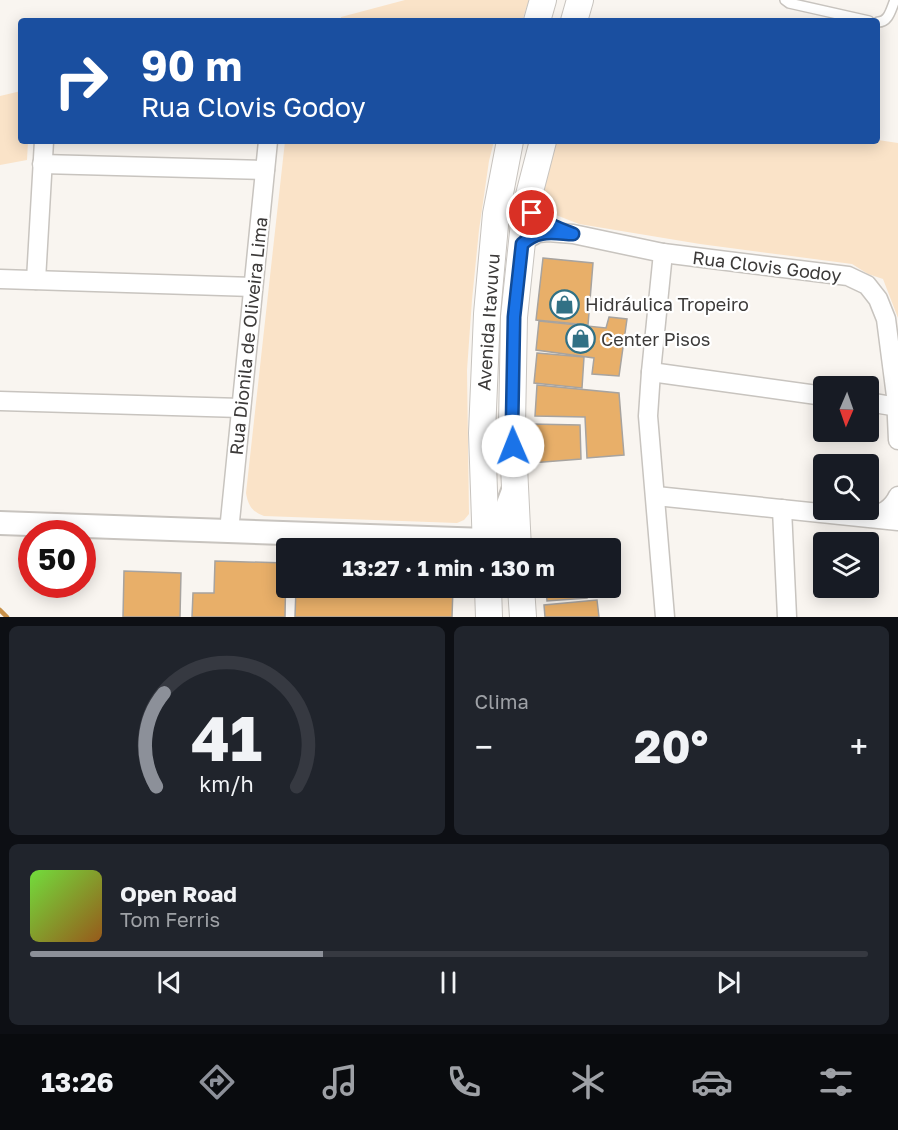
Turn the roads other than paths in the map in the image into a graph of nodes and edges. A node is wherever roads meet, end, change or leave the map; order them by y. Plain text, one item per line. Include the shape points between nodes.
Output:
1 (543, 0) edge
2 (580, 0) edge
3 (785, 0) edge
4 (895, 0) edge
5 (538, 18) edge
6 (575, 18) edge
7 (855, 18) edge
8 (880, 22) edge
9 (44, 144) edge
10 (268, 144) edge
11 (509, 144) edge
12 (542, 144) edge
13 (42, 164) junction
14 (265, 170) junction
15 (527, 205) junction
16 (573, 234) junction
17 (522, 244) junction
18 (663, 253) junction
19 (0, 279) edge
20 (36, 280) junction
21 (253, 287) junction
22 (651, 372) junction
23 (896, 393) edge
24 (813, 394) edge
25 (879, 398) edge
26 (0, 401) edge
27 (241, 408) junction
28 (898, 440) edge
29 (515, 487) junction
30 (656, 496) junction
31 (898, 496) edge
32 (782, 509) junction
33 (813, 512) edge
34 (879, 514) edge
35 (879, 519) edge
36 (898, 520) edge
37 (0, 523) edge
38 (229, 531) junction
39 (358, 538) edge
40 (486, 538) edge
41 (492, 538) edge
42 (517, 538) edge
43 (488, 598) edge
44 (522, 598) edge
45 (489, 617) edge
46 (523, 617) edge
47 (665, 617) edge
48 (787, 617) edge

1 - 5 main road
2 - 6 main road
3 - 7 lane
4 - 8 lane via 886,19
9 - 13 street
10 - 14 street, Rua Dionila de Oliveira Lima
11 - 40 main road, Avenida Itavuvu via 496,214 487,314 482,433
12 - 15 main road, Avenida Itavuvu
13 - 14 street
13 - 20 street
14 - 21 street, Rua Dionila de Oliveira Lima
15 - 16 street, Rua Clovis Godoy via 542,220
15 - 17 main road, Avenida Itavuvu
16 - 17 street, Rua Clovis Godoy via 538,233
16 - 18 street, Rua Clovis Godoy
17 - 29 main road, Avenida Itavuvu via 514,317
18 - 22 street
18 - 23 street, Rua Clovis Godoy via 848,276 867,285 886,319
19 - 20 street
20 - 21 street
21 - 27 street, Rua Dionila de Oliveira Lima
22 - 24 street
22 - 30 street via 648,416
23 - 25 street
23 - 28 street, Rua Clovis Godoy
26 - 27 street
27 - 38 street, Rua Dionila de Oliveira Lima
29 - 41 street, Avenida Itavuvu
29 - 42 main road, Avenida Itavuvu
30 - 32 street
30 - 47 street
31 - 34 street
32 - 33 street
32 - 48 street
35 - 36 street
37 - 38 street
38 - 39 street
43 - 45 main road
44 - 46 main road

